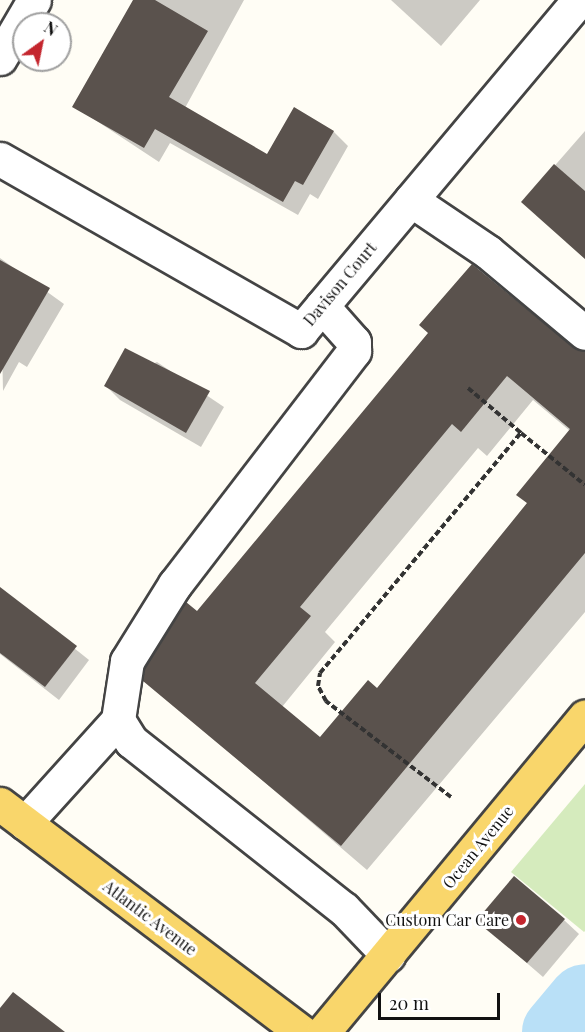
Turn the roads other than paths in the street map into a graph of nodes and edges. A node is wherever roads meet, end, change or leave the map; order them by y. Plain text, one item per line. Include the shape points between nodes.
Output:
1 (34, 0) edge
2 (579, 0) edge
3 (0, 58) edge
4 (0, 159) edge
5 (411, 200) junction
6 (322, 306) junction
7 (585, 333) edge
8 (585, 716) edge
9 (118, 720) junction
10 (12, 813) edge
11 (388, 954) junction
12 (301, 1032) edge
13 (323, 1032) edge

1 - 3 street
2 - 5 street, Davison Court
4 - 6 street, Davison Court via 301,331
5 - 6 street, Davison Court
5 - 7 street via 488,252
6 - 9 street via 354,342 354,351 175,584 127,661
8 - 11 main road, Ocean Avenue
9 - 10 street
9 - 11 street via 131,741 344,909
10 - 12 main road, Atlantic Avenue
11 - 13 main road, Ocean Avenue

